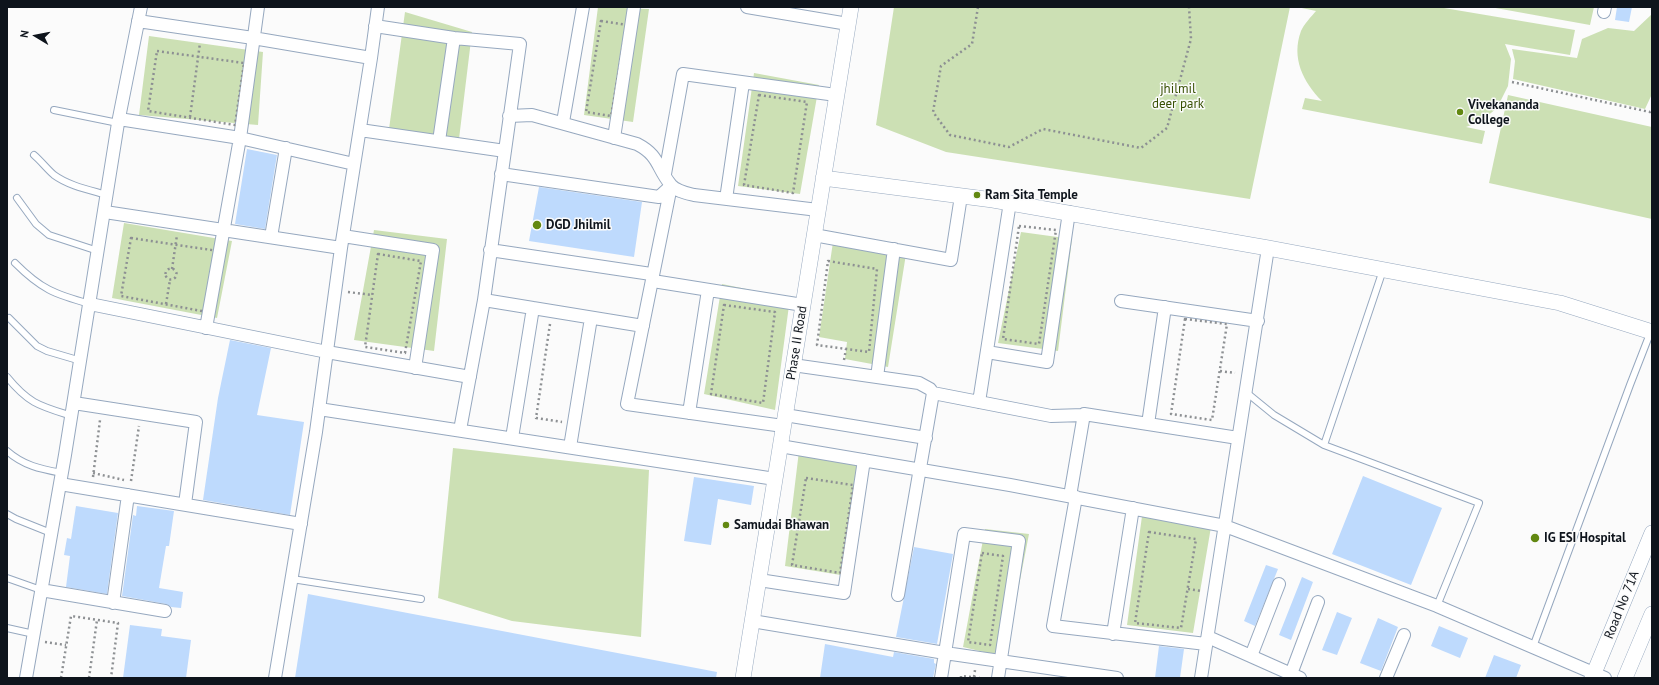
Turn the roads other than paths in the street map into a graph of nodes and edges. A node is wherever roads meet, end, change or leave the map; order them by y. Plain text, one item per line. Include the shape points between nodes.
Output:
1 (141, 7) edge
2 (258, 7) edge
3 (378, 7) edge
4 (583, 7) edge
5 (634, 7) edge
6 (747, 7) edge
7 (851, 7) edge
8 (138, 21) junction
9 (848, 24) junction
10 (375, 26) junction
11 (253, 38) junction
12 (454, 38) junction
13 (371, 58) junction
14 (743, 83) junction
15 (836, 95) junction
16 (54, 110) dead end
17 (509, 116) junction
18 (119, 121) junction
19 (563, 122) junction
20 (360, 130) junction
21 (240, 138) junction
22 (614, 138) junction
23 (439, 142) junction
24 (286, 148) junction
25 (505, 151) junction
26 (34, 155) dead end
27 (354, 164) junction
28 (501, 174) junction
29 (665, 174) junction
30 (823, 178) junction
31 (671, 186) junction
32 (107, 195) junction
33 (961, 196) junction
34 (17, 198) dead end
35 (726, 199) junction
36 (1010, 202) junction
37 (818, 210) junction
38 (105, 212) junction
39 (1069, 212) junction
40 (225, 230) junction
41 (814, 235) junction
42 (272, 237) junction
43 (342, 242) junction
44 (1268, 248) junction
45 (894, 249) junction
46 (490, 250) junction
47 (98, 251) junction
48 (15, 263) dead end
49 (1383, 269) junction
50 (653, 281) junction
51 (708, 290) junction
52 (484, 300) junction
53 (1121, 301) dead end
54 (90, 304) junction
55 (803, 305) junction
56 (533, 308) junction
57 (1165, 308) junction
58 (9, 318) dead end
59 (591, 318) junction
60 (1258, 321) junction
61 (643, 326) junction
62 (206, 328) junction
63 (1652, 331) edge
64 (327, 352) junction
65 (987, 352) junction
66 (81, 361) junction
67 (793, 365) junction
68 (414, 368) junction
69 (7, 377) edge
70 (877, 377) junction
71 (470, 378) junction
72 (933, 393) junction
73 (1247, 393) junction
74 (979, 402) junction
75 (74, 403) junction
76 (319, 409) junction
77 (689, 413) junction
78 (1084, 415) junction
79 (72, 416) junction
80 (784, 420) junction
81 (1148, 424) junction
82 (460, 430) junction
83 (512, 438) junction
84 (926, 438) junction
85 (1238, 438) junction
86 (1324, 445) junction
87 (780, 446) junction
88 (570, 447) junction
89 (7, 451) edge
90 (864, 460) junction
91 (921, 470) junction
92 (61, 478) junction
93 (775, 479) junction
94 (128, 495) junction
95 (1073, 497) junction
96 (185, 504) junction
97 (1134, 508) junction
98 (7, 514) edge
99 (301, 524) junction
100 (1225, 526) junction
101 (51, 533) junction
102 (1652, 533) edge
103 (7, 578) edge
104 (292, 579) junction
105 (758, 580) junction
106 (1279, 584) dead end
107 (41, 590) junction
108 (898, 595) dead end
109 (421, 599) dead end
110 (1318, 602) dead end
111 (113, 603) junction
112 (1437, 606) junction
113 (165, 611) dead end
114 (1652, 614) edge
115 (752, 622) junction
116 (7, 628) edge
117 (1113, 634) junction
118 (1404, 635) dead end
119 (33, 637) junction
120 (1207, 641) junction
121 (1533, 646) junction
122 (945, 653) junction
123 (1251, 656) junction
124 (1001, 661) junction
125 (1295, 676) edge
126 (1597, 677) edge
127 (26, 678) edge
128 (276, 678) edge
129 (743, 678) edge
130 (941, 678) edge
131 (998, 678) edge
132 (1117, 678) edge
133 (1201, 678) edge
134 (1386, 678) edge
135 (1625, 678) edge

1 - 8 street
2 - 11 street
3 - 10 street
4 - 19 street
5 - 22 street
6 - 9 street
7 - 9 street, Phase II Road
8 - 11 street
8 - 18 street
9 - 15 street, Phase II Road
10 - 12 street
10 - 13 street
11 - 13 street
11 - 21 street
12 - 17 street via 520,44
12 - 23 street
13 - 20 street
14 - 15 street
14 - 29 street via 682,74
14 - 35 street
15 - 30 street, Phase II Road
16 - 18 lane
17 - 19 street via 532,115
17 - 25 street
18 - 21 street
18 - 32 street
19 - 22 street
20 - 23 street
20 - 27 street
21 - 24 street
21 - 40 street
22 - 29 street via 648,150
23 - 25 street
24 - 27 street
24 - 42 street
25 - 28 street
26 - 32 lane via 54,175 63,180
27 - 43 street
28 - 31 street via 659,197
28 - 46 street
29 - 31 street
30 - 33 street
30 - 37 street, Phase II Road
31 - 35 street via 681,192
31 - 50 street
32 - 38 street
33 - 36 street
33 - 45 street via 951,260
34 - 47 lane via 36,224 49,235
35 - 37 street
36 - 39 street
36 - 65 street
37 - 41 street, Phase II Road
38 - 40 street
38 - 47 street
39 - 44 street
39 - 65 street via 1047,362
40 - 42 street
40 - 62 street
41 - 45 street
41 - 55 street, Phase II Road
42 - 43 street
43 - 64 street
43 - 68 street via 433,250
44 - 49 street
44 - 60 street
45 - 70 street
46 - 50 street via 651,274
46 - 52 street
47 - 54 street
48 - 54 lane via 46,290
49 - 63 street via 1560,303
49 - 86 lane
50 - 51 street
50 - 61 street
51 - 55 street
51 - 77 street
52 - 56 street
52 - 71 street
53 - 57 street
54 - 62 street
54 - 66 street
55 - 67 street, Phase II Road
56 - 59 street
56 - 83 street
57 - 60 street
57 - 81 street
58 - 66 lane via 37,346
59 - 61 street
59 - 88 street
60 - 73 street
61 - 77 street via 627,404
62 - 64 street
63 - 121 lane
64 - 68 street
64 - 76 street
65 - 74 street
66 - 75 street
67 - 70 street
67 - 80 street, Phase II Road
68 - 71 street
69 - 79 lane via 16,389 32,402
70 - 72 street via 919,383
71 - 82 street
72 - 74 street
72 - 84 street
73 - 85 street
73 - 86 lane via 1274,415
74 - 78 street via 1051,416
75 - 79 street
75 - 96 street via 196,422
76 - 82 street
76 - 99 street
77 - 80 street
78 - 81 street
78 - 95 street
79 - 92 street
80 - 84 street
80 - 87 street, Phase II Road
81 - 85 street
82 - 83 street
83 - 88 street
84 - 91 street
85 - 100 street
86 - 112 lane via 1479,504
87 - 90 street
87 - 93 street, Phase II Road
88 - 93 street
89 - 92 lane via 21,462
90 - 91 street
90 - 105 street via 844,593
91 - 95 street
91 - 108 street
92 - 94 street
92 - 101 street
93 - 105 street, Phase II Road
94 - 96 street
94 - 111 street
95 - 97 street
95 - 117 street via 1053,626
96 - 99 street
97 - 100 street
97 - 117 street
98 - 101 lane
99 - 104 street
100 - 112 street
100 - 120 street
101 - 107 street
102 - 126 street, Road No 71A
103 - 107 lane
104 - 109 lane
104 - 128 street
105 - 115 street, Phase II Road
106 - 123 street
107 - 111 street
107 - 119 street
110 - 125 street
111 - 113 street
112 - 121 street
114 - 135 street
115 - 122 street
115 - 129 street, Phase II Road
116 - 119 lane
117 - 120 street
118 - 134 street
119 - 127 street
120 - 123 street
120 - 133 street
121 - 126 street
122 - 124 street
122 - 124 street via 964,534 1019,541
122 - 130 street
123 - 125 street
124 - 131 street
124 - 132 street

